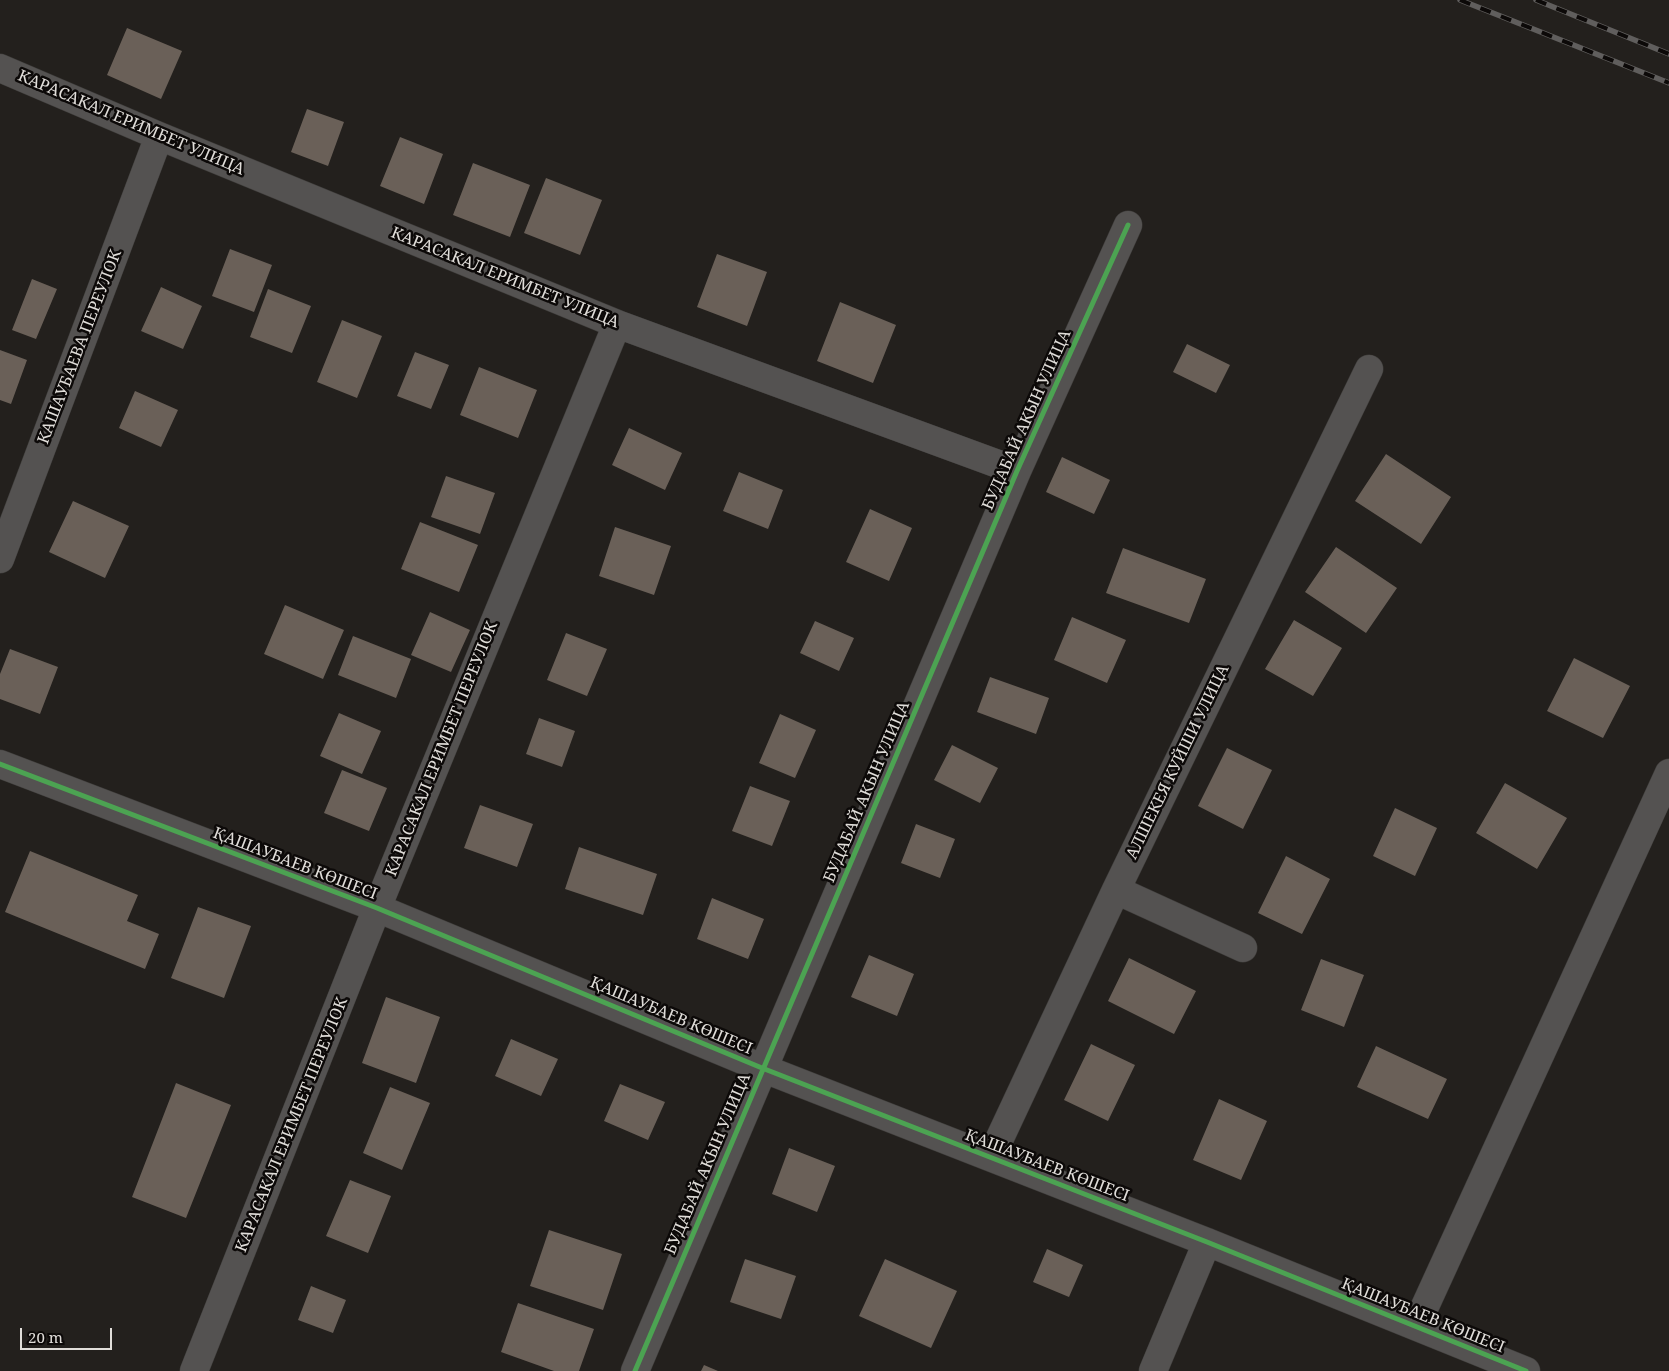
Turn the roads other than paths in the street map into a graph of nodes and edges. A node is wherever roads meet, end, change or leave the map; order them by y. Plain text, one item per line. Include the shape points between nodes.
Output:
1 (0, 68) edge
2 (159, 136) junction
3 (1128, 225) dead end
4 (617, 324) junction
5 (1369, 369) dead end
6 (1017, 471) junction
7 (0, 559) edge
8 (0, 764) edge
9 (1669, 773) edge
10 (1116, 890) junction
11 (377, 908) junction
12 (1244, 948) dead end
13 (762, 1068) junction
14 (991, 1157) junction
15 (1207, 1242) junction
16 (1416, 1326) junction
17 (194, 1371) edge
18 (635, 1371) edge
19 (1153, 1371) edge
20 (1526, 1371) edge

1 - 2 street, КАРАСАКАЛ ЕРИМБЕТ УЛИЦА
2 - 4 street, КАРАСАКАЛ ЕРИМБЕТ УЛИЦА
2 - 7 street, КАШАУБАЕВА ПЕРЕУЛОК
3 - 6 street, БУДАБАЙ АКЫН УЛИЦА
4 - 6 street, КАРАСАКАЛ ЕРИМБЕТ УЛИЦА
4 - 11 street, КАРАСАКАЛ ЕРИМБЕТ ПЕРЕУЛОК
5 - 10 street, АЛШЕКЕЯ КУЙШИ УЛИЦА
6 - 13 street, БУДАБАЙ АКЫН УЛИЦА
8 - 11 street, ҚАШАУБАЕВ КӨШЕСІ
9 - 16 street
10 - 12 street
10 - 14 street, АЛШЕКЕЯ КУЙШИ УЛИЦА
11 - 13 street, ҚАШАУБАЕВ КӨШЕСІ
11 - 17 street, КАРАСАКАЛ ЕРИМБЕТ ПЕРЕУЛОК
13 - 14 street, ҚАШАУБАЕВ КӨШЕСІ
13 - 18 street, БУДАБАЙ АКЫН УЛИЦА
14 - 15 street, ҚАШАУБАЕВ КӨШЕСІ
15 - 16 street, ҚАШАУБАЕВ КӨШЕСІ
15 - 19 street
16 - 20 street, ҚАШАУБАЕВ КӨШЕСІ

